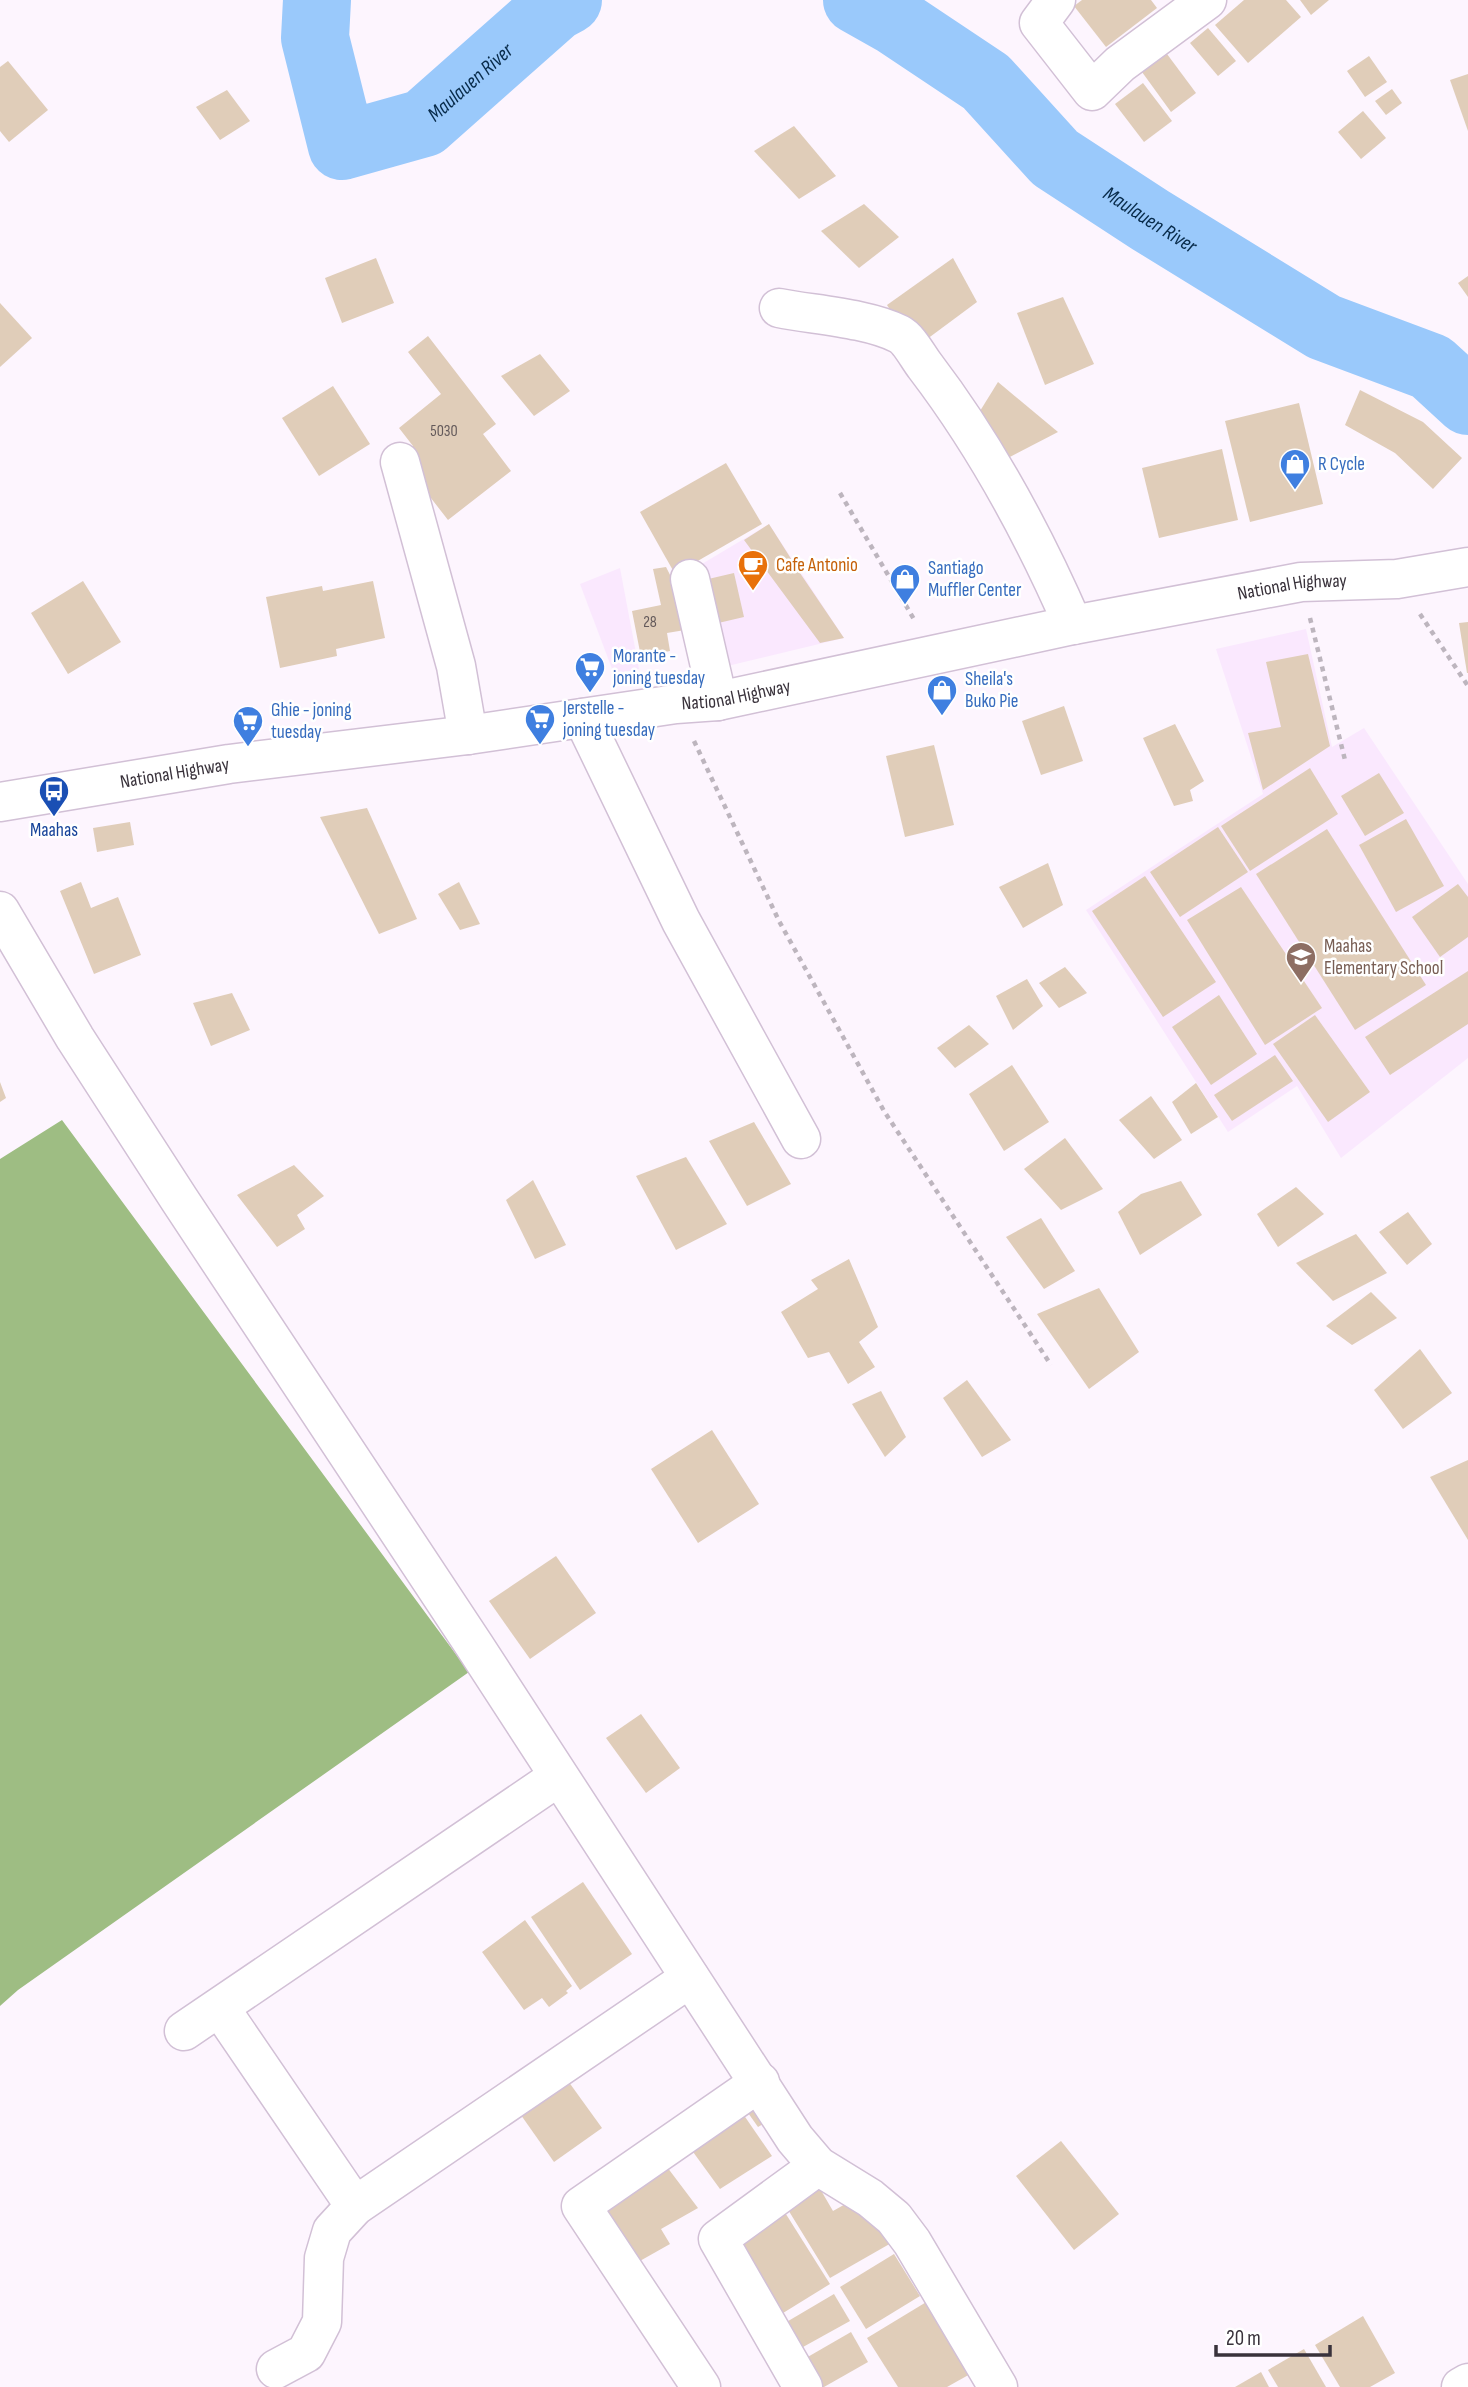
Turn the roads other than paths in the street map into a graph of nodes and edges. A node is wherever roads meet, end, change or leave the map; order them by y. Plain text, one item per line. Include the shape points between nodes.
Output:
1 (1056, 0) edge
2 (1207, 0) edge
3 (779, 308) dead end
4 (400, 462) dead end
5 (1468, 567) edge
6 (690, 579) dead end
7 (1073, 625) junction
8 (718, 701) junction
9 (583, 718) junction
10 (468, 735) junction
11 (0, 802) edge
12 (0, 911) edge
13 (801, 1139) dead end
14 (558, 1777) junction
15 (691, 1978) junction
16 (220, 2008) junction
17 (184, 2031) dead end
18 (760, 2082) junction
19 (818, 2166) junction
20 (355, 2206) junction
21 (276, 2369) dead end
22 (1468, 2384) edge
23 (701, 2387) edge
24 (803, 2387) edge
25 (998, 2387) edge
26 (1461, 2387) edge

1 - 2 street via 1039,23 1092,91 1120,64
3 - 7 street via 878,326 902,335 954,404 1001,480
4 - 10 street via 456,666
5 - 7 street, National Highway via 1396,579 1301,582
6 - 8 street
7 - 8 street, National Highway
8 - 9 street, National Highway
9 - 10 street, National Highway
9 - 13 street via 681,921
10 - 11 street, National Highway via 229,764
12 - 14 street via 156,1164
14 - 15 street
14 - 16 street
15 - 18 street
15 - 20 street
16 - 17 street
16 - 20 street
18 - 19 street via 795,2139
18 - 23 street via 581,2206
19 - 24 street via 718,2239
19 - 25 street via 894,2218
20 - 21 street via 332,2231 324,2258 322,2322 306,2353
22 - 26 street

